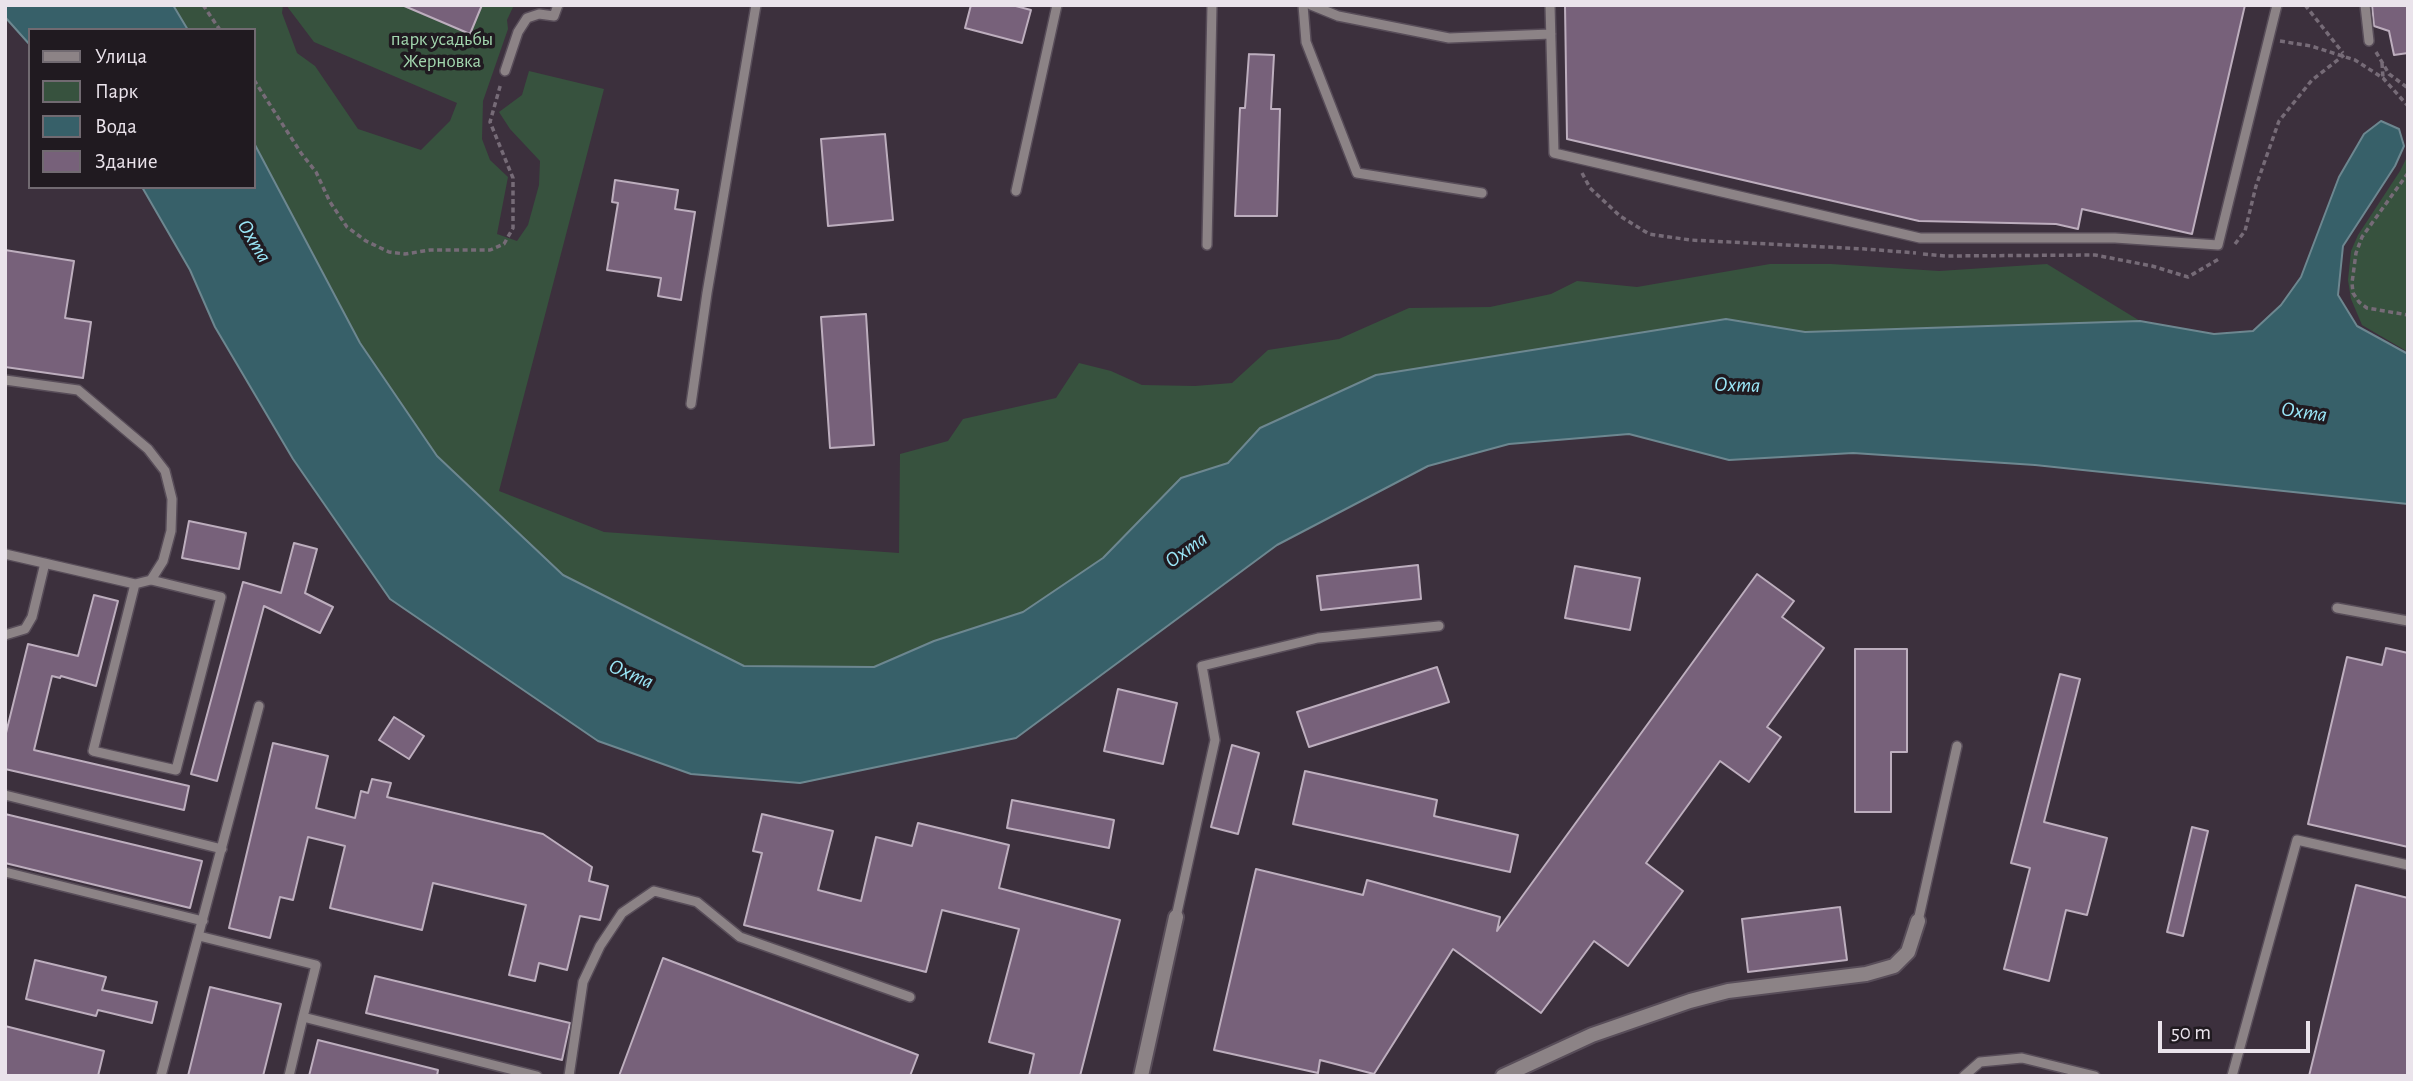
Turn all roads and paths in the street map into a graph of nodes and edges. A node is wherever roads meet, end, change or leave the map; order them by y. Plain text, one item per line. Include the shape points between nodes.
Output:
1 (203, 5) edge
2 (558, 5) edge
3 (756, 5) edge
4 (1057, 5) edge
5 (1212, 5) edge
6 (1303, 5) edge
7 (1311, 5) edge
8 (1550, 5) edge
9 (2277, 5) edge
10 (2305, 5) edge
11 (2365, 5) edge
12 (219, 28) edge
13 (1551, 34) junction
14 (2269, 40) junction
15 (2369, 41) joint
16 (2344, 55) junction
17 (2381, 61) junction
18 (505, 71) joint
19 (2383, 78) junction
20 (256, 83) edge
21 (2408, 88) edge
22 (2408, 106) edge
23 (1573, 157) junction
24 (2408, 173) edge
25 (1016, 191) dead end
26 (1482, 193) dead end
27 (1207, 244) dead end
28 (2232, 246) dead end
29 (2226, 254) dead end
30 (2408, 315) edge
31 (5, 380) edge
32 (691, 404) dead end
33 (5, 554) edge
34 (45, 563) junction
35 (151, 580) junction
36 (135, 584) junction
37 (2337, 608) dead end
38 (2408, 621) edge
39 (1439, 626) dead end
40 (5, 635) edge
41 (259, 706) dead end
42 (1957, 746) dead end
43 (5, 795) edge
44 (222, 849) junction
45 (2408, 865) edge
46 (5, 872) edge
47 (1175, 917) joint
48 (1918, 920) joint
49 (203, 921) junction
50 (199, 936) junction
51 (910, 997) dead end
52 (303, 1017) junction
53 (161, 1076) edge
54 (289, 1076) edge
55 (537, 1076) edge
56 (569, 1076) edge
57 (1141, 1076) edge
58 (1503, 1076) edge
59 (1964, 1076) edge
60 (2095, 1076) edge
61 (2232, 1076) edge

1 - 12 path
2 - 18 lane via 554,16 527,18
3 - 32 lane
4 - 25 lane
5 - 27 lane
6 - 26 lane via 1306,41 1357,173
7 - 13 lane via 1338,16 1448,38
8 - 13 lane
9 - 14 lane
10 - 16 path
11 - 15 lane
13 - 23 lane via 1554,153
14 - 16 path
14 - 23 lane via 2218,246 2115,238 1920,238
15 - 17 path
16 - 19 path
16 - 28 path via 2312,80 2278,121 2245,231
17 - 19 path
17 - 21 path via 2389,74
18 - 20 path via 490,122 513,178 513,228 504,244 490,250 405,254 366,241 347,227
19 - 22 path
23 - 29 path via 1590,188 1620,216 1649,233 1690,240 1945,256 2095,256 2152,265 2188,277
24 - 30 path via 2362,237 2352,283 2359,302 2367,307
31 - 35 lane via 78,390 148,449 165,471 173,499 171,531 163,561
33 - 34 lane
34 - 36 lane
34 - 40 lane via 32,617 25,629
35 - 36 lane
35 - 36 lane via 221,597 176,770 93,751
37 - 38 lane
39 - 47 lane via 1318,638 1202,666 1214,740
41 - 44 lane
42 - 48 lane
43 - 44 lane
44 - 49 lane
45 - 61 lane via 2297,840
46 - 49 lane
47 - 57 street
48 - 58 street via 1908,952 1894,966 1690,1001 1592,1035
49 - 50 lane
50 - 52 lane via 316,965
50 - 53 lane
51 - 56 lane via 740,937 696,902 654,891 622,913 588,970
52 - 54 lane
52 - 55 lane
59 - 60 lane via 1980,1062 2022,1058

